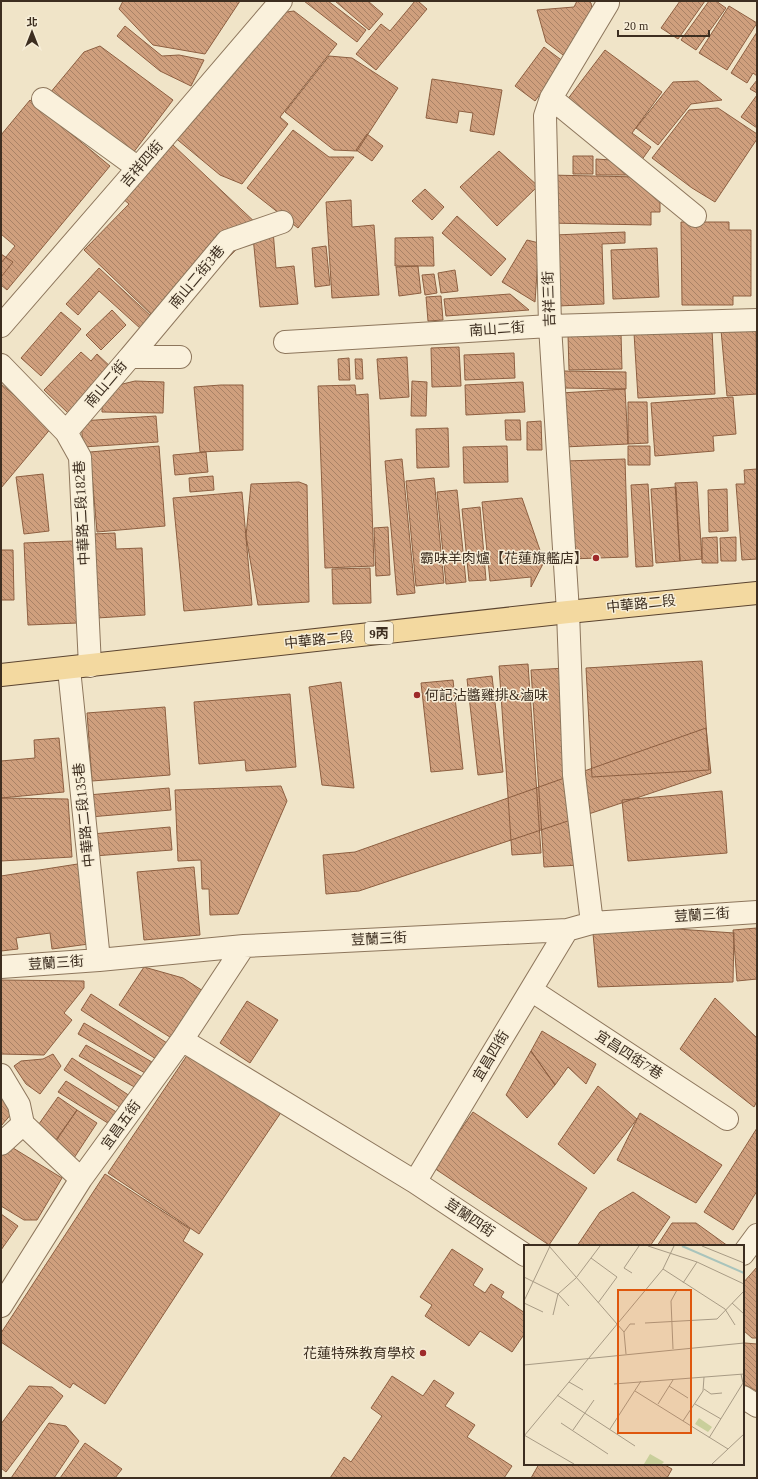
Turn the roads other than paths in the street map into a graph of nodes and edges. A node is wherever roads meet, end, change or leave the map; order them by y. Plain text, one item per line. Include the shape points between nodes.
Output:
1 (280, 1) edge
2 (608, 3) dead end
3 (551, 98) junction
4 (43, 99) dead end
5 (138, 168) junction
6 (695, 216) dead end
7 (282, 222) dead end
8 (757, 320) edge
9 (1, 326) edge
10 (550, 326) junction
11 (285, 342) dead end
12 (130, 357) junction
13 (180, 357) dead end
14 (1, 365) edge
15 (66, 432) junction
16 (757, 593) edge
17 (568, 612) junction
18 (79, 667) junction
19 (1, 676) edge
20 (757, 912) edge
21 (592, 923) junction
22 (567, 930) junction
23 (244, 946) junction
24 (99, 960) junction
25 (1, 967) edge
26 (531, 990) junction
27 (182, 1040) junction
28 (1, 1075) edge
29 (727, 1119) dead end
30 (23, 1124) junction
31 (1, 1144) edge
32 (81, 1179) junction
33 (415, 1182) junction
34 (757, 1235) edge
35 (524, 1253) edge
36 (744, 1253) edge
37 (1, 1306) edge
38 (744, 1398) edge
39 (757, 1406) edge

1 - 5 street, 吉祥四街
2 - 3 street, 吉祥三街
3 - 6 street
3 - 10 street, 吉祥三街 via 545,116
4 - 5 street
5 - 9 street, 吉祥四街
7 - 12 street, 南山二街3巷 via 227,241
8 - 10 street, 南山二街
10 - 11 street, 南山二街
10 - 17 street, 吉祥三街
12 - 13 street, 南山二街
12 - 15 street, 南山二街
14 - 15 street, 中華路二段182巷
15 - 18 street, 中華路二段182巷 via 80,457
16 - 17 main road, 中華路二段 / 9丙
17 - 18 main road, 中華路二段 / 9丙
17 - 21 street, 吉祥三街 via 574,775
18 - 19 main road, 中華路二段 / 9丙
18 - 24 street, 中華路二段135巷
20 - 21 street, 荳蘭三街
21 - 22 street, 荳蘭三街
22 - 23 street, 荳蘭三街
22 - 26 street, 宜昌四街
23 - 24 street, 荳蘭三街
23 - 27 street, 宜昌五街
24 - 25 street, 荳蘭三街
26 - 29 street, 宜昌四街7巷
26 - 33 street, 宜昌四街
27 - 32 street, 宜昌五街
27 - 33 street, 荳蘭四街
28 - 30 street via 19,1105
30 - 31 street
30 - 32 street
32 - 37 street, 宜昌五街
33 - 35 street, 荳蘭四街
34 - 36 street
38 - 39 street

